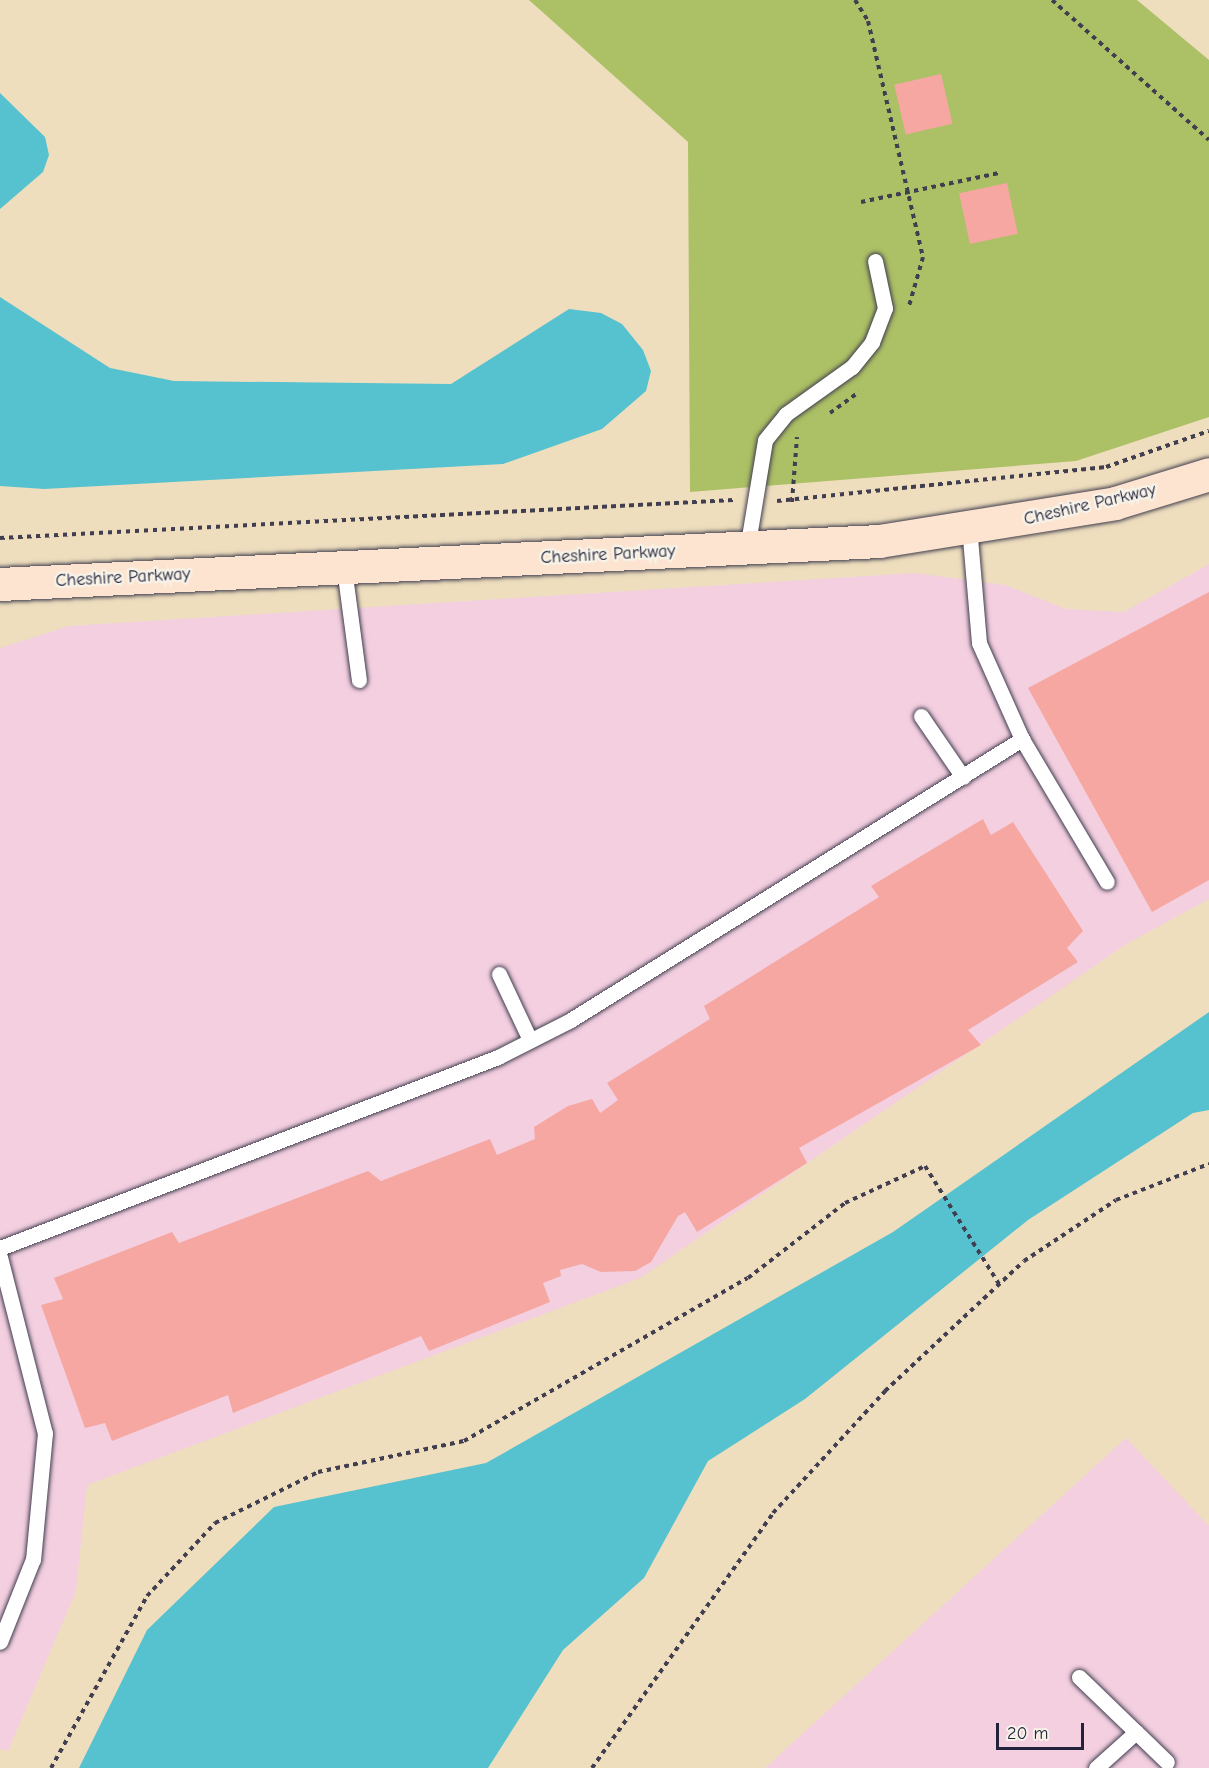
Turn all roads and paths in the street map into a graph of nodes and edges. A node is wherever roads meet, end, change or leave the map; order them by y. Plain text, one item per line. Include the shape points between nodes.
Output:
1 (1052, 0) edge
2 (1209, 140) edge
3 (999, 173) dead end
4 (861, 202) dead end
5 (875, 261) dead end
6 (1209, 431) edge
7 (1209, 474) edge
8 (755, 501) junction
9 (969, 526) junction
10 (0, 538) edge
11 (747, 549) junction
12 (344, 568) junction
13 (0, 584) edge
14 (359, 680) dead end
15 (921, 716) dead end
16 (1022, 739) junction
17 (963, 777) junction
18 (1107, 882) dead end
19 (500, 974) dead end
20 (530, 1040) junction
21 (1209, 1164) edge
22 (0, 1248) edge
23 (0, 1257) edge
24 (999, 1284) junction
25 (0, 1642) edge
26 (1079, 1677) dead end
27 (1136, 1732) junction
28 (1167, 1762) dead end
29 (51, 1768) edge
30 (592, 1768) edge
31 (1096, 1768) edge

1 - 2 path
3 - 4 path
5 - 8 lane via 885,308 872,342 852,367 786,414 765,440
6 - 8 path via 1106,467 792,502
7 - 9 street, Cheshire Parkway via 1115,503
8 - 10 path via 693,499
8 - 11 lane
9 - 11 street, Cheshire Parkway via 879,541
9 - 16 lane via 979,642
11 - 12 street, Cheshire Parkway
12 - 13 street, Cheshire Parkway
12 - 14 lane
15 - 17 lane
16 - 17 lane
16 - 18 lane
17 - 20 lane
19 - 20 lane
20 - 22 lane
21 - 24 path via 1116,1200 1024,1261
23 - 25 lane via 45,1433 33,1559
24 - 29 path via 925,1166 844,1203 748,1278 464,1440 318,1472 214,1523 147,1596
24 - 30 path via 885,1391 773,1513
26 - 27 lane
27 - 28 lane
27 - 31 lane

